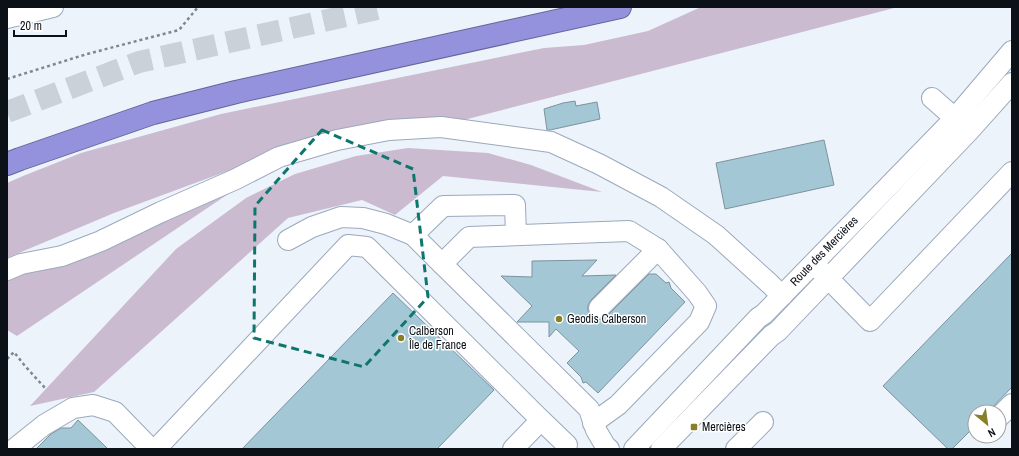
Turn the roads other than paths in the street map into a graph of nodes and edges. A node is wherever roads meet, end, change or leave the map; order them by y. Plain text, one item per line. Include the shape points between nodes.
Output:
1 (53, 7) edge
2 (620, 7) edge
3 (7, 18) edge
4 (1012, 51) edge
5 (1012, 83) edge
6 (932, 98) dead end
7 (962, 124) junction
8 (7, 164) edge
9 (1012, 172) edge
10 (413, 235) junction
11 (516, 235) junction
12 (288, 240) dead end
13 (658, 249) junction
14 (442, 264) junction
15 (813, 264) junction
16 (7, 270) edge
17 (828, 278) junction
18 (782, 296) junction
19 (599, 308) dead end
20 (541, 420) junction
21 (763, 422) dead end
22 (593, 423) junction
23 (567, 448) edge
24 (14, 449) edge
25 (152, 449) edge
26 (156, 449) edge
27 (513, 449) edge
28 (608, 449) edge
29 (634, 449) edge
30 (660, 449) edge
31 (736, 449) edge

1 - 3 street
2 - 8 highway via 236,92 153,113
4 - 7 street, Route des Mercières
5 - 7 street, Route des Mercières
6 - 7 street
7 - 15 street, Route des Mercières
7 - 17 street, Route des Mercières
9 - 17 street via 870,321
10 - 11 street via 443,206 515,204
10 - 12 street via 386,224 341,216
10 - 14 street
11 - 13 street via 629,231
11 - 14 street via 469,237
13 - 19 street
13 - 22 street via 706,306 699,322 618,406
14 - 22 street via 589,409
15 - 17 street
15 - 18 street, Route des Mercières
16 - 18 street via 21,264 62,256 101,241 279,157 337,140 390,130 441,127 551,142 599,164 661,197 716,235
17 - 30 street, Route des Mercières
18 - 29 street, Route des Mercières
20 - 23 street
20 - 26 street via 366,247 348,244
20 - 27 street
21 - 31 street
22 - 28 street
24 - 25 street via 44,425 73,408 93,405 115,412

